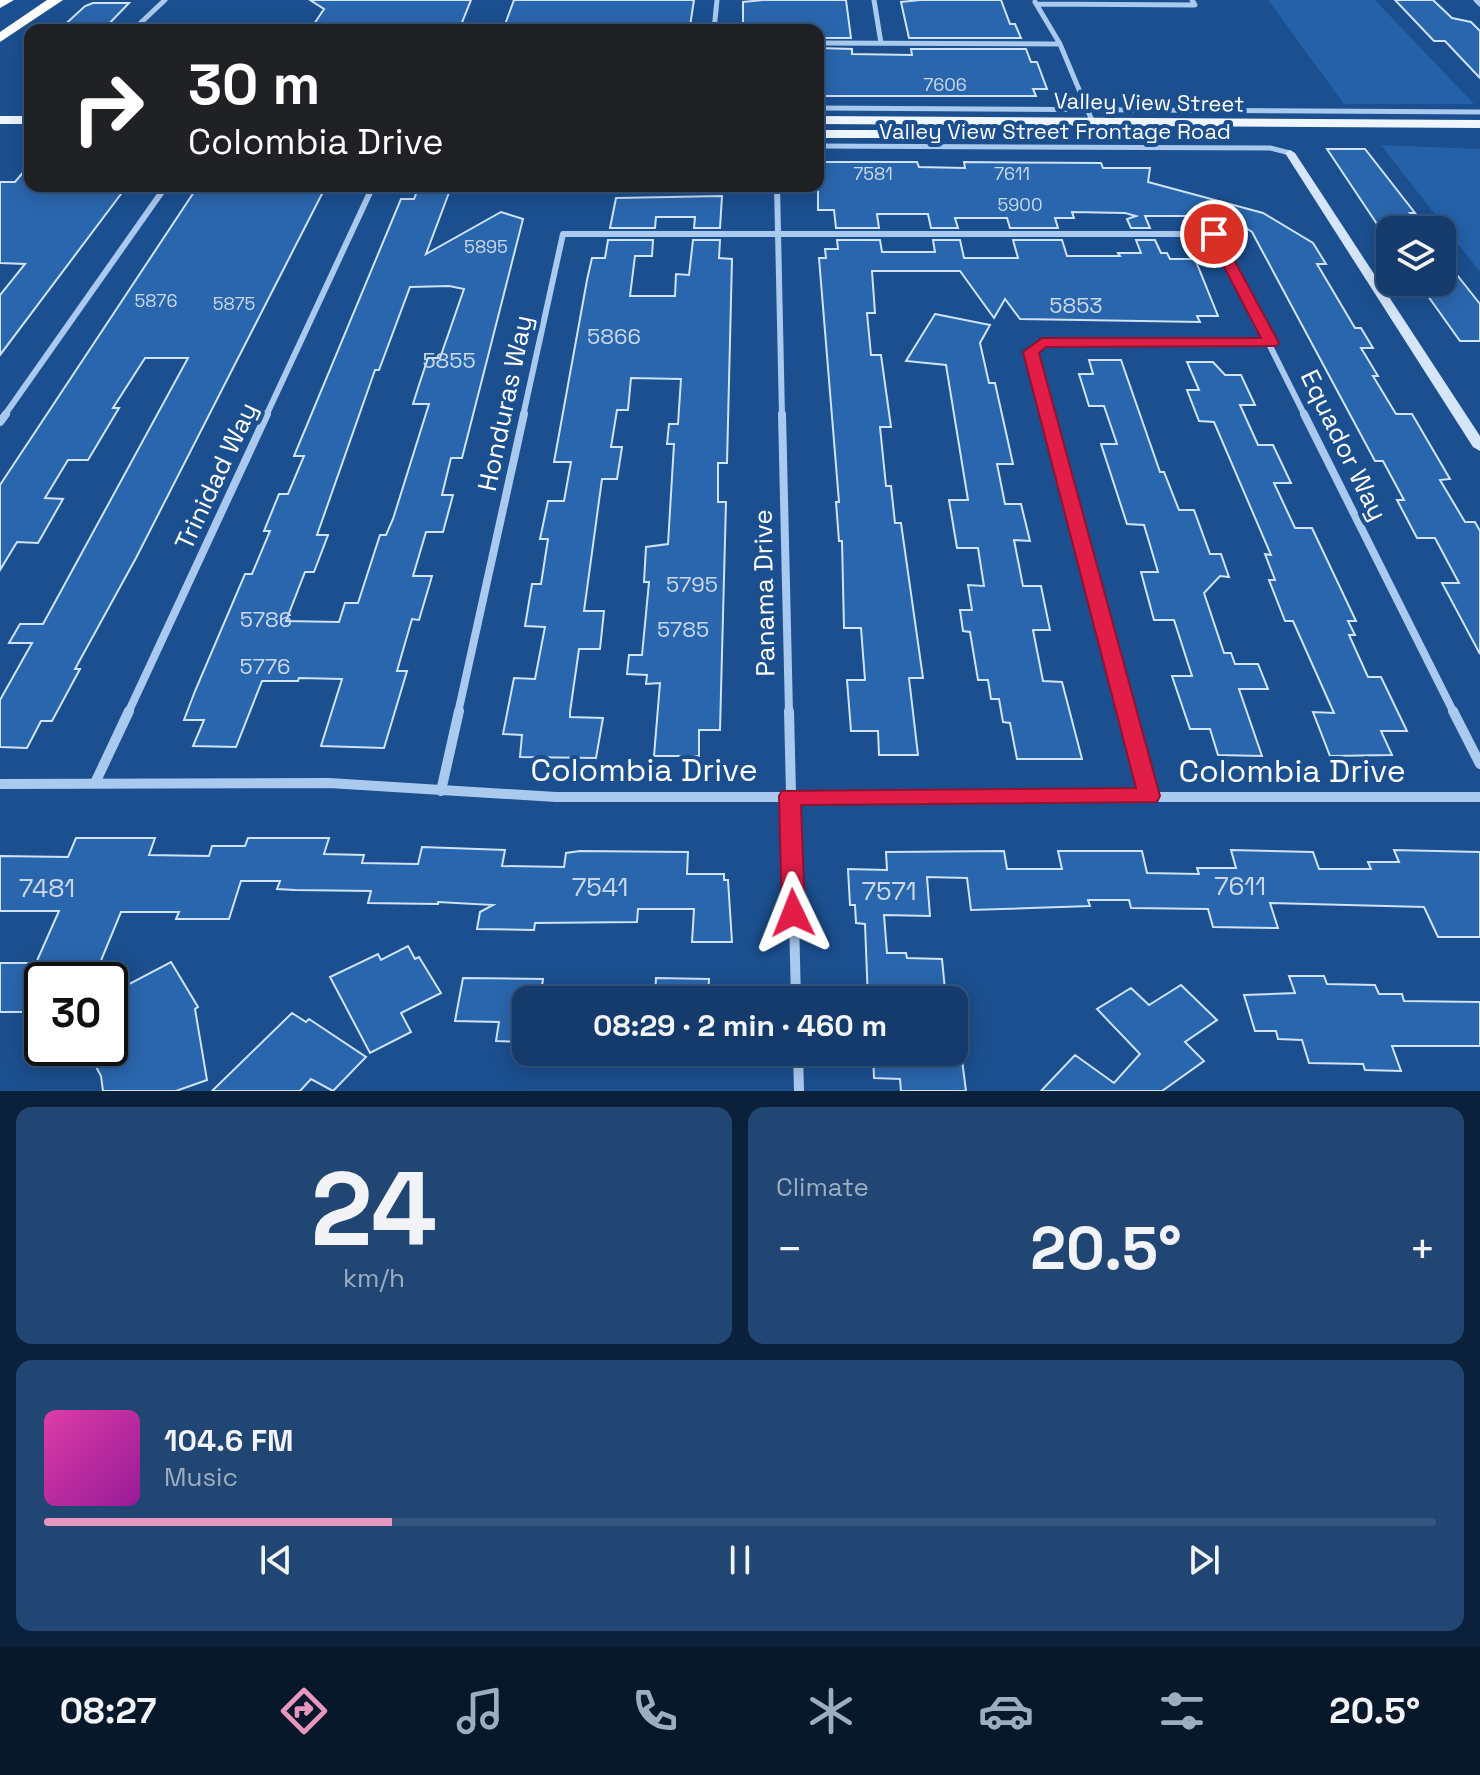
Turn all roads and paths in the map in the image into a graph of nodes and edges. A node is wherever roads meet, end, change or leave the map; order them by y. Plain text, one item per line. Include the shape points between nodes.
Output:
1 (7, 0) edge
2 (56, 0) edge
3 (165, 0) edge
4 (717, 0) edge
5 (874, 0) edge
6 (1192, 0) edge
7 (1035, 2) edge
8 (0, 4) edge
9 (139, 24) edge
10 (715, 24) edge
11 (0, 38) edge
12 (824, 43) edge
13 (881, 43) junction
14 (1060, 44) junction
15 (824, 108) edge
16 (1480, 112) edge
17 (1089, 115) junction
18 (0, 120) edge
19 (24, 120) edge
20 (824, 120) edge
21 (1480, 124) edge
22 (0, 132) edge
23 (24, 132) edge
24 (824, 134) edge
25 (1098, 135) junction
26 (1480, 138) edge
27 (824, 146) edge
28 (1290, 153) joint
29 (162, 192) edge
30 (370, 192) edge
31 (777, 192) edge
32 (779, 234) junction
33 (1271, 343) junction
34 (0, 422) edge
35 (1480, 447) edge
36 (1480, 764) edge
37 (95, 783) junction
38 (0, 784) edge
39 (441, 791) junction
40 (790, 796) junction
41 (1149, 796) junction
42 (1480, 797) edge
43 (796, 986) edge
44 (798, 1066) edge
45 (799, 1091) edge

1 - 8 highway
2 - 11 highway
3 - 9 street
4 - 10 street
5 - 13 street
6 - 7 street via 1195,5
7 - 14 street
12 - 13 street
13 - 14 street
14 - 17 street
15 - 17 street, Valley View Street Frontage Road
16 - 17 street, Valley View Street Frontage Road
17 - 20 main road, Valley View Street
17 - 21 main road, Valley View Street
17 - 25 street
18 - 19 main road
22 - 23 main road
24 - 25 main road, Valley View Street
25 - 26 main road, Valley View Street
27 - 28 street, Valley View Street Frontage Road via 1270,148
28 - 35 street
29 - 34 street
30 - 37 street, Trinidad Way
31 - 32 street, Panama Drive
32 - 33 street, Equador Way via 1214,234
32 - 39 street, Honduras Way via 563,234
32 - 40 street, Panama Drive
33 - 36 street, Equador Way
33 - 41 street via 1042,342 1031,352
37 - 38 street, Colombia Drive
37 - 39 street, Colombia Drive via 329,783
39 - 40 street, Colombia Drive via 556,797
40 - 41 street, Colombia Drive
40 - 43 street, Panama Drive
41 - 42 street, Colombia Drive
44 - 45 street

